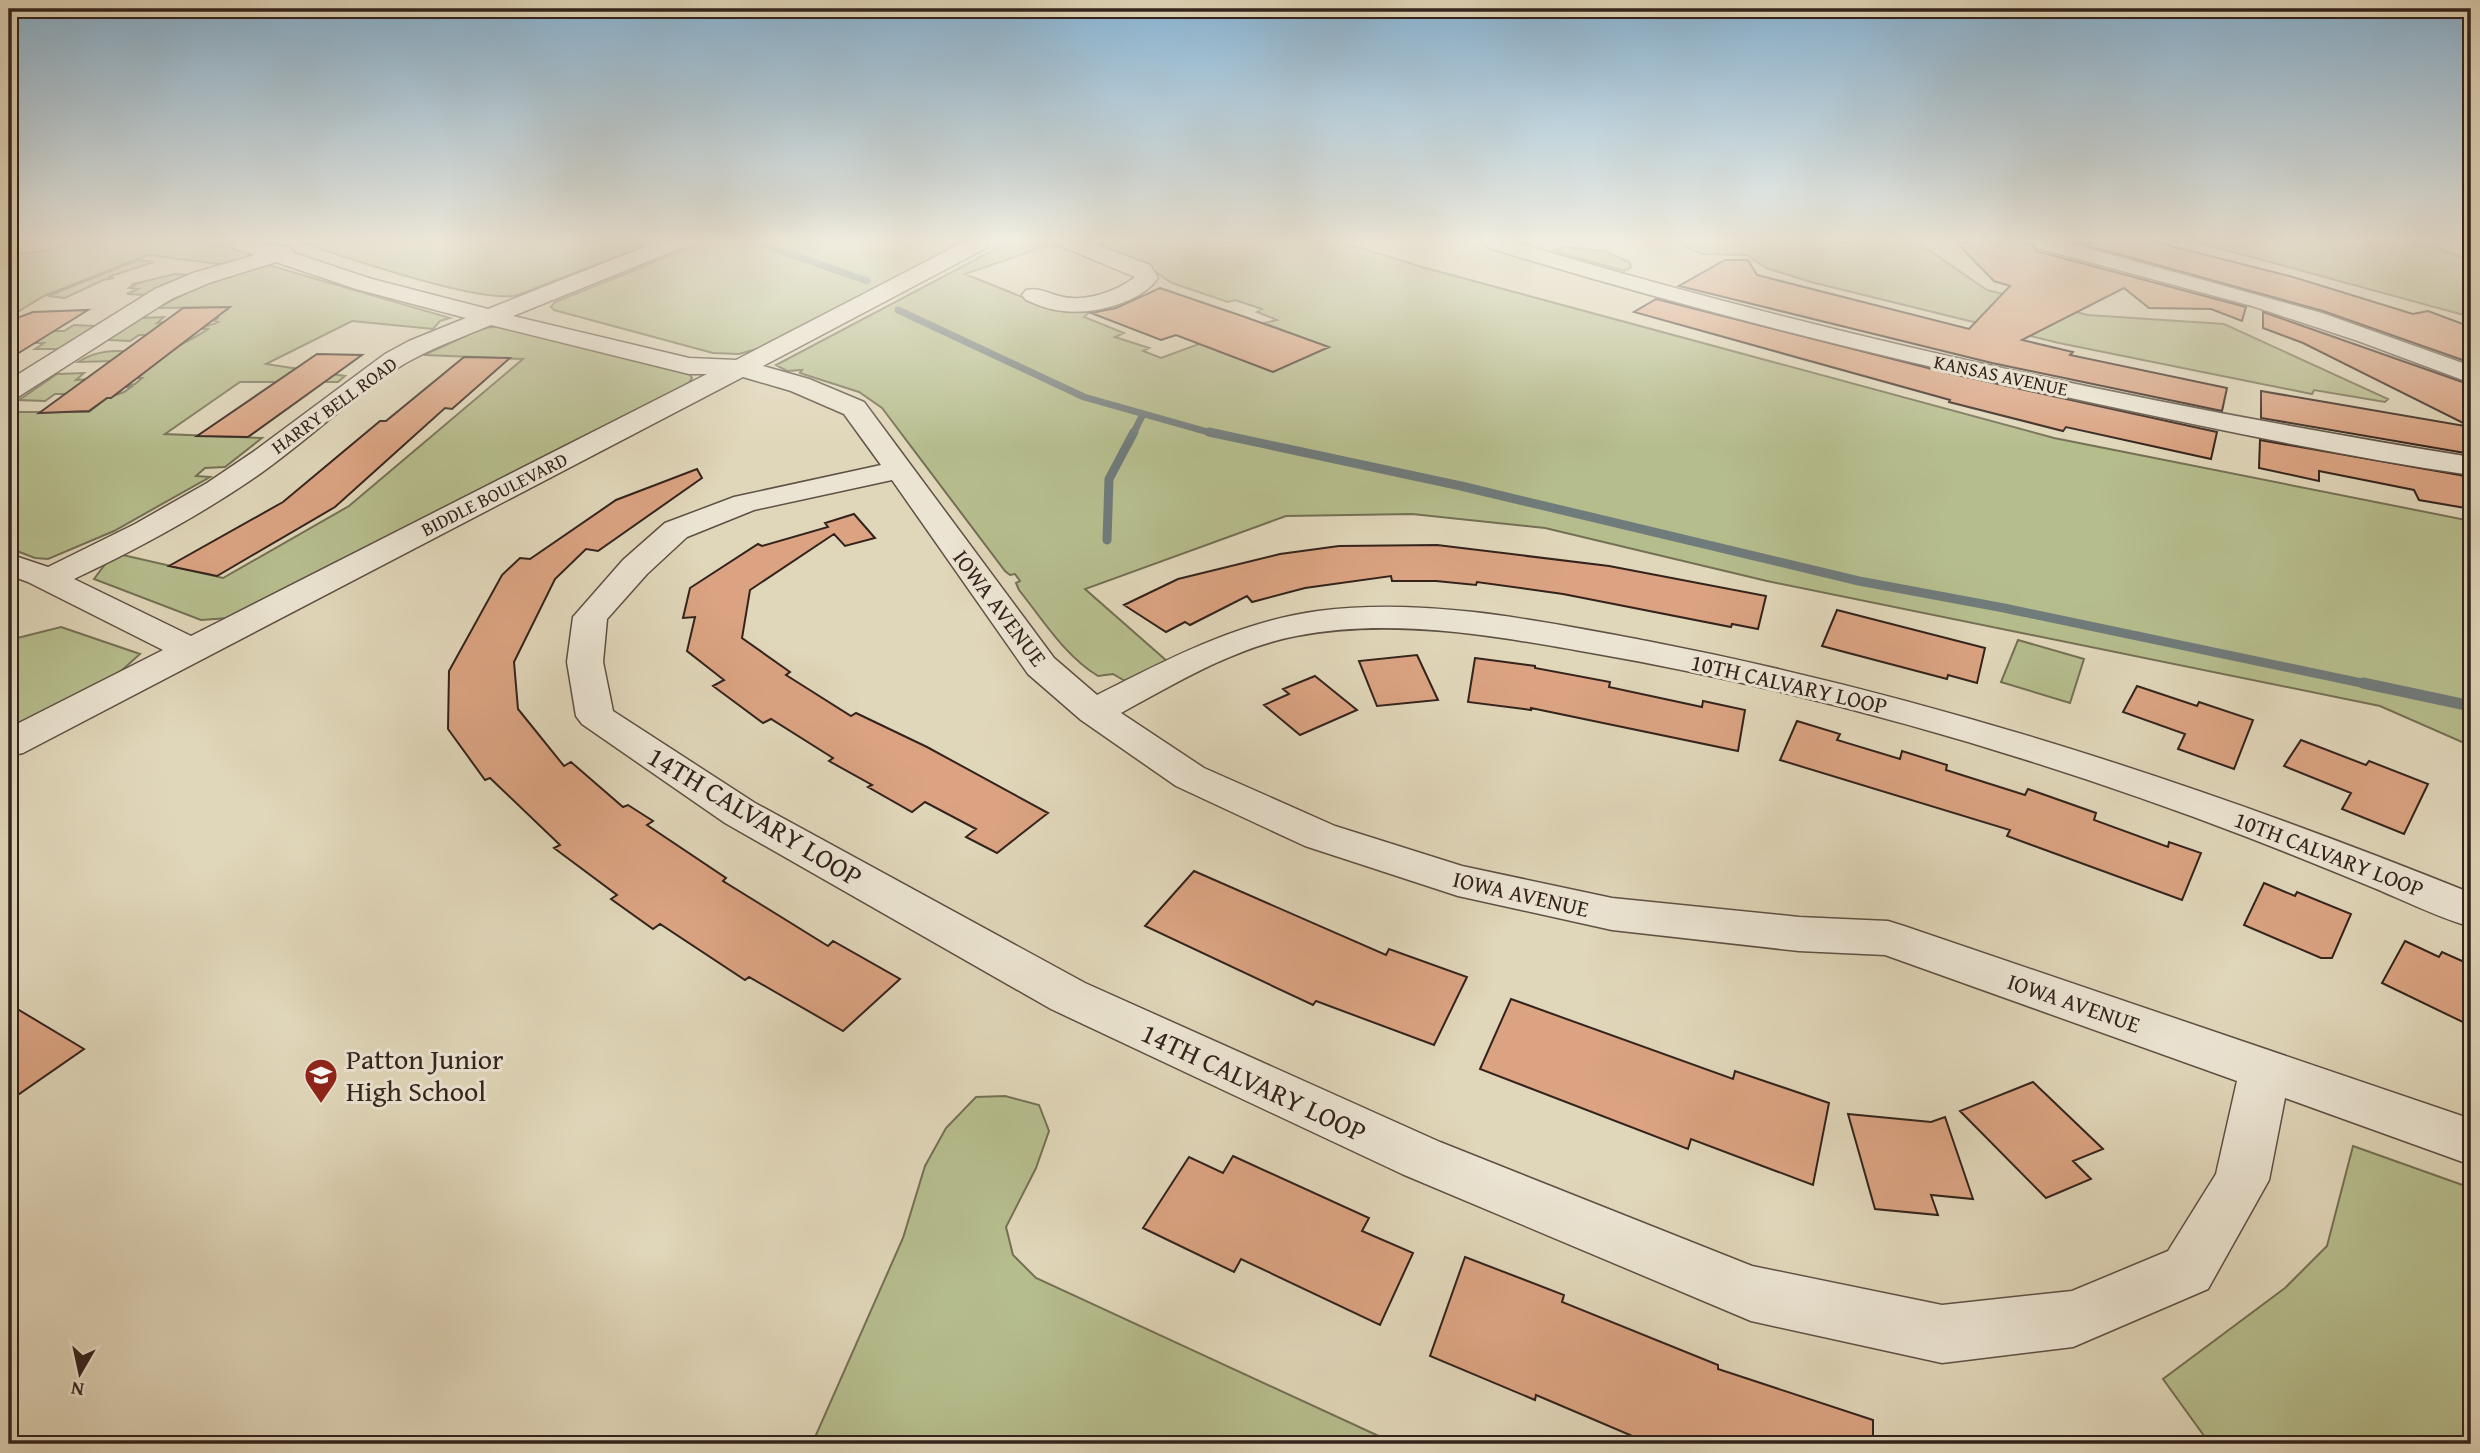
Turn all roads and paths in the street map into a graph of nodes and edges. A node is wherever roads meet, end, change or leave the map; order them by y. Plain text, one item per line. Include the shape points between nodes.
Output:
1 (136, 311) edge
2 (470, 311) edge
3 (505, 311) edge
4 (535, 311) edge
5 (845, 311) edge
6 (1759, 311) edge
7 (2292, 311) edge
8 (491, 316) junction
9 (735, 367) junction
10 (2471, 375) edge
11 (9, 391) edge
12 (2471, 466) edge
13 (899, 470) junction
14 (9, 564) edge
15 (48, 579) junction
16 (189, 649) junction
17 (1094, 712) junction
18 (9, 744) edge
19 (2471, 911) edge
20 (2265, 1070) junction
21 (2471, 1142) edge

1 - 11 street
2 - 8 street, IOWA AVENUE
3 - 8 street, HARRY BELL ROAD
4 - 9 street, IOWA AVENUE via 716,358
5 - 9 street, BIDDLE BOULEVARD
6 - 12 street, KANSAS AVENUE via 1881,348 2102,397
7 - 10 street via 2354,329
8 - 9 street, IOWA AVENUE via 689,366
8 - 15 street, HARRY BELL ROAD via 386,363 242,473 129,541
9 - 13 street, IOWA AVENUE via 800,385 854,408
9 - 16 street, BIDDLE BOULEVARD
13 - 17 street, IOWA AVENUE via 1041,666
13 - 20 street, 14TH CALVARY LOOP via 745,503 676,530 590,617 585,662 595,716 740,813 1068,996 1421,1158 1751,1293 1942,1334 2073,1319 2188,1270 2242,1180
14 - 15 street
15 - 16 street
16 - 18 street, BIDDLE BOULEVARD
17 - 19 street, 10TH CALVARY LOOP via 1211,652 1318,621 1384,618 1482,624 1672,656 1951,724 2168,793 2337,854
17 - 20 street, IOWA AVENUE via 1190,777 1320,836 1458,881 1612,914 1799,934 1888,938
20 - 21 street, IOWA AVENUE

